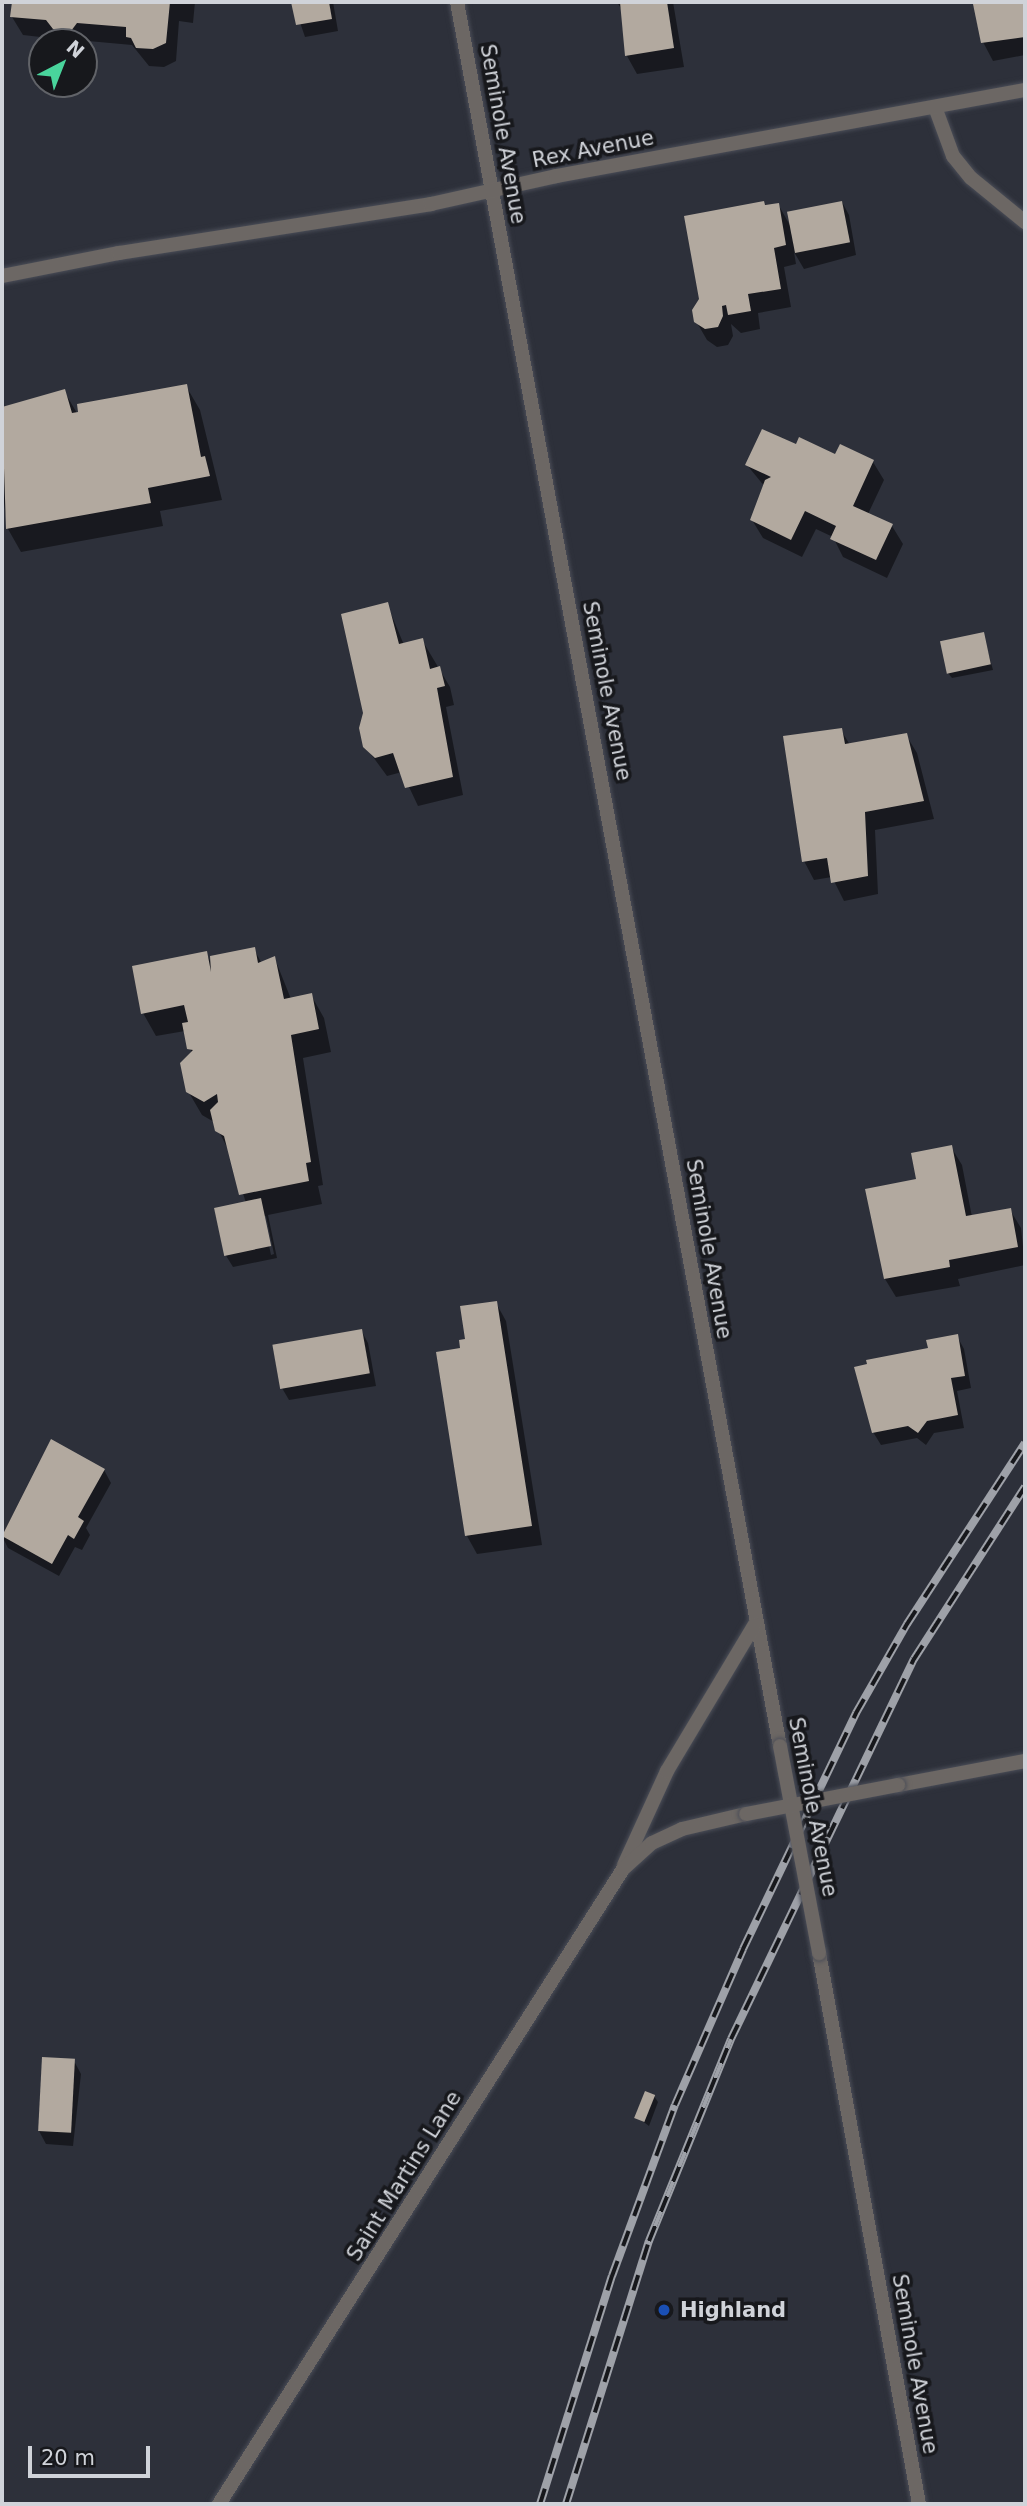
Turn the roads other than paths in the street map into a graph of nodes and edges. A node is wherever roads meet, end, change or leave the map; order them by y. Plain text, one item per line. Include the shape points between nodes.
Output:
1 (457, 2) edge
2 (1025, 90) edge
3 (935, 107) junction
4 (492, 191) junction
5 (1025, 222) edge
6 (2, 276) edge
7 (755, 1624) junction
8 (1025, 1761) edge
9 (791, 1804) junction
10 (623, 1869) junction
11 (219, 2504) edge
12 (919, 2504) edge

1 - 4 street, Seminole Avenue
2 - 3 street, Rex Avenue
3 - 4 street, Rex Avenue
3 - 5 street via 953,156 971,178
4 - 6 street, Rex Avenue
4 - 7 street, Seminole Avenue
7 - 9 street, Seminole Avenue, bridge
7 - 10 street, Saint Martins Lane via 667,1771
8 - 9 street, Saint Martins Lane, bridge
9 - 10 street, Saint Martins Lane, bridge via 682,1829 652,1843
9 - 12 street, Seminole Avenue, bridge
10 - 11 street, Saint Martins Lane

